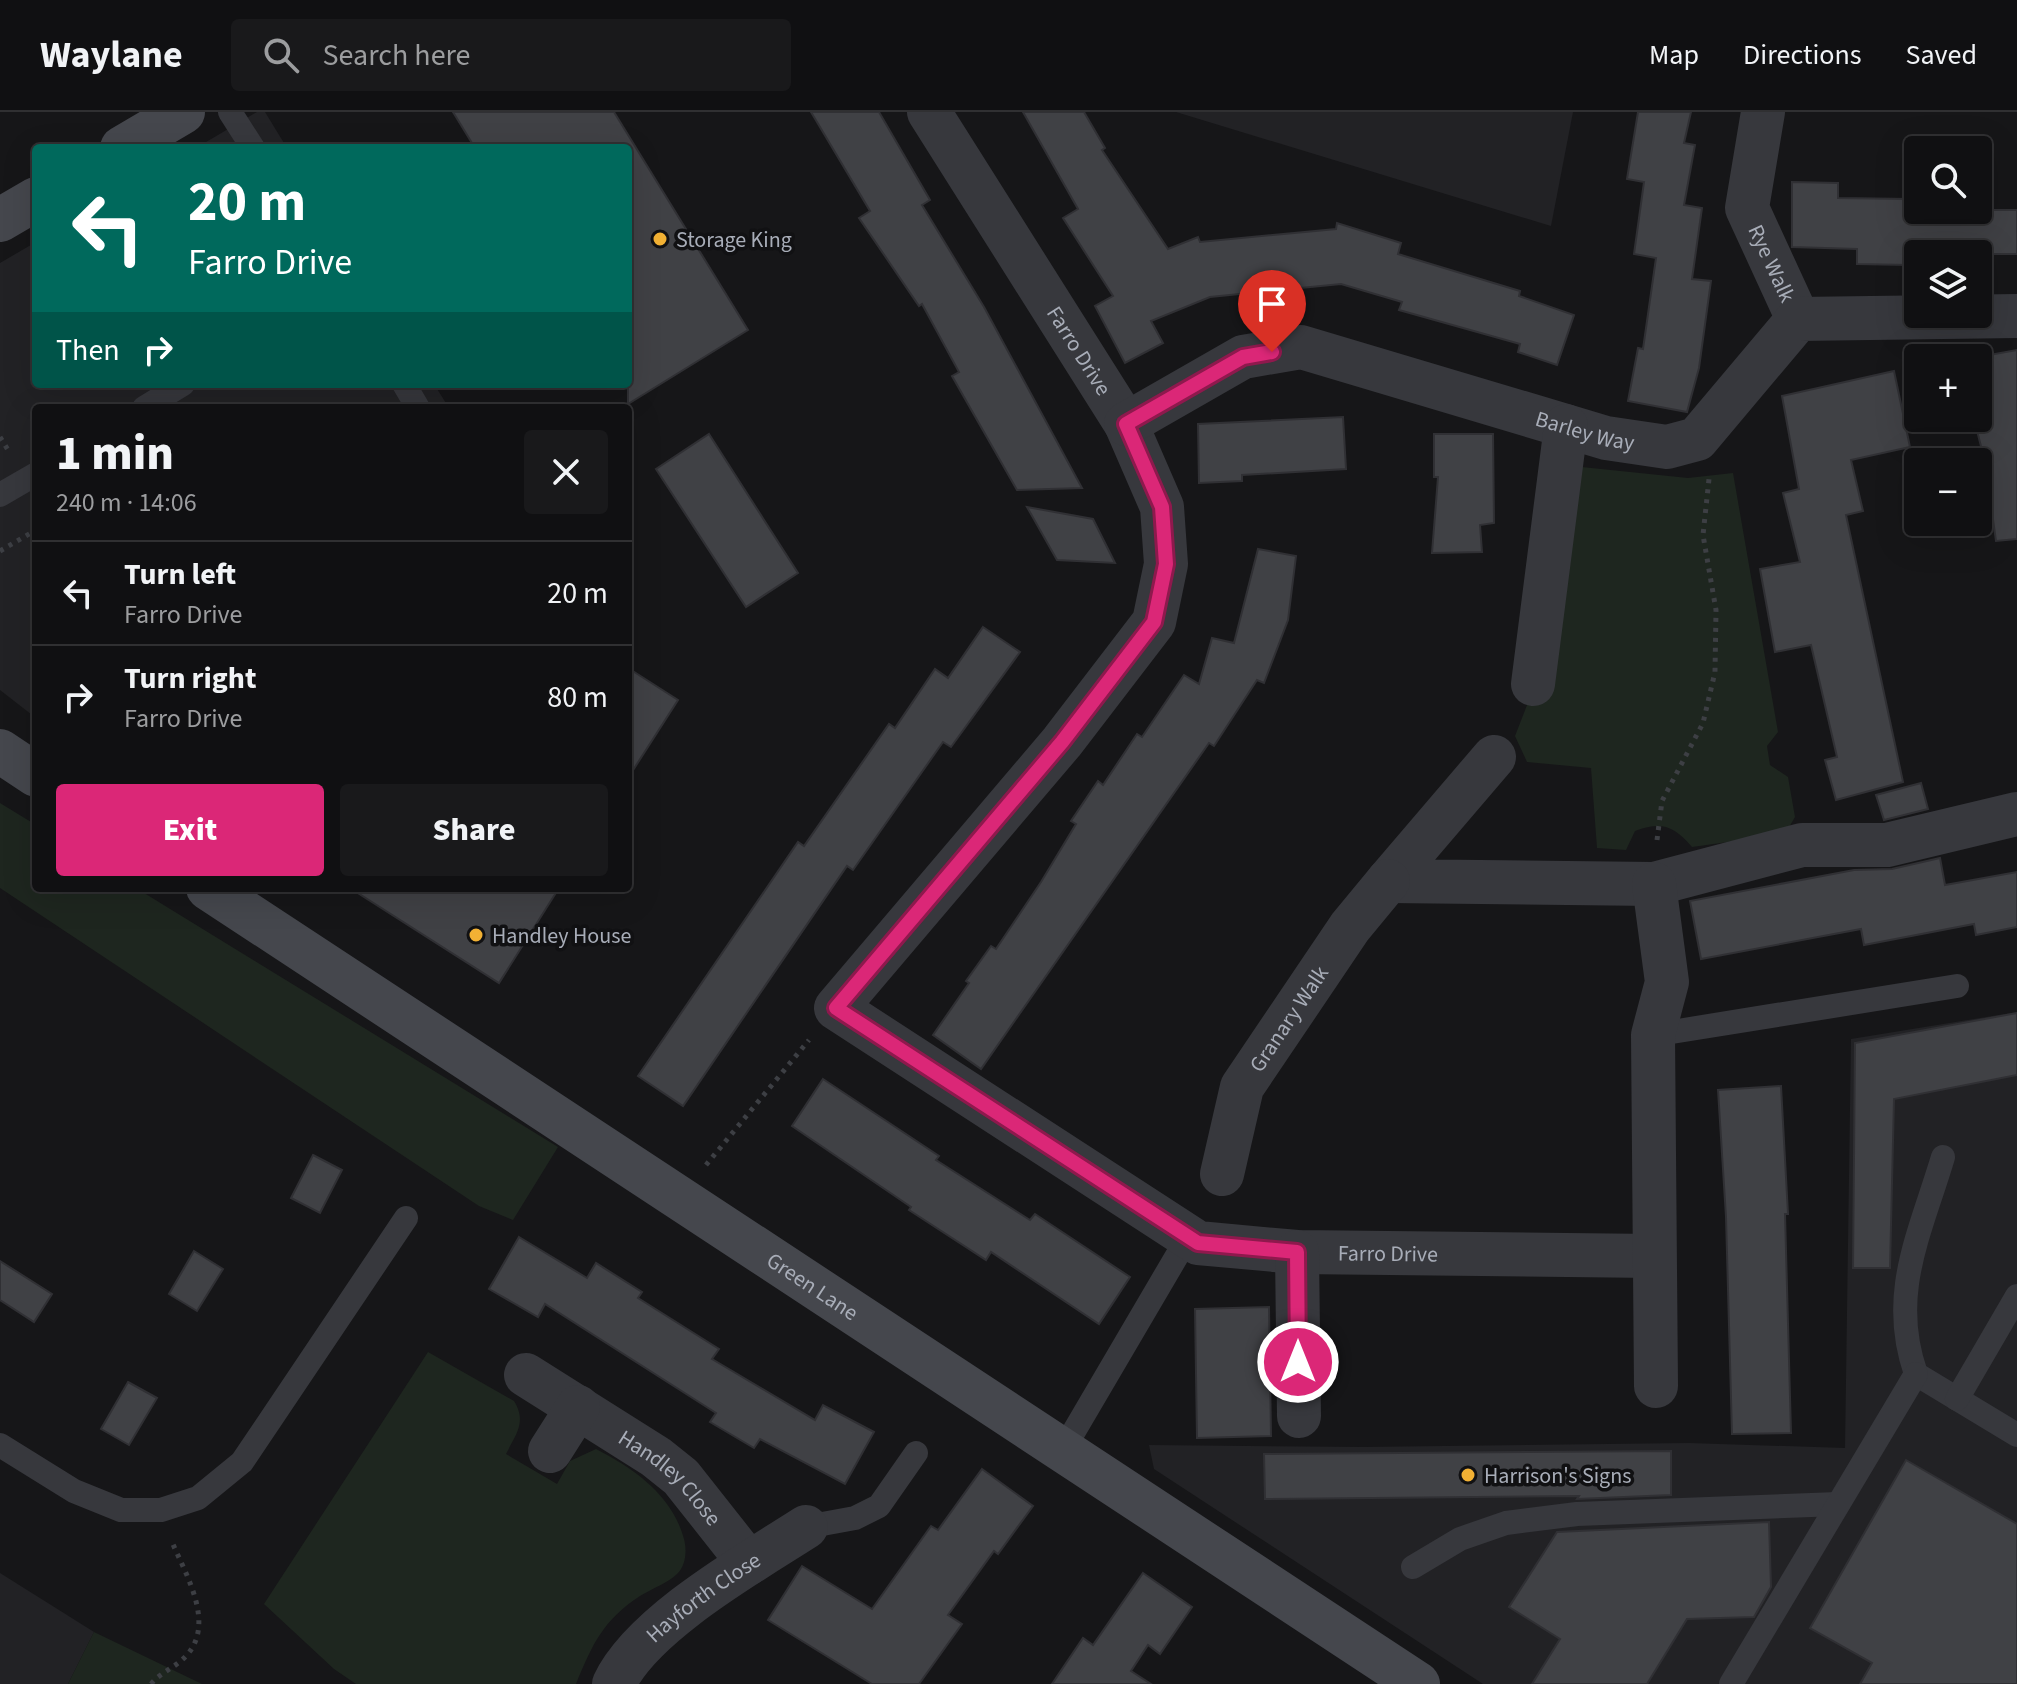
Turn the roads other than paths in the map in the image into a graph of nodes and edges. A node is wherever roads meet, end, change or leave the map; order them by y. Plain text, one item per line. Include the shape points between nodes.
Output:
1 (183, 112) edge
2 (230, 112) edge
3 (929, 112) edge
4 (1763, 112) edge
5 (129, 144) edge
6 (250, 144) edge
7 (32, 201) edge
8 (0, 220) edge
9 (2017, 316) edge
10 (1798, 319) junction
11 (176, 388) edge
12 (150, 404) edge
13 (1126, 424) junction
14 (1566, 426) junction
15 (32, 476) edge
16 (0, 495) edge
17 (1533, 684) dead end
18 (0, 751) edge
19 (1494, 757) dead end
20 (32, 772) edge
21 (2017, 814) edge
22 (1388, 881) junction
23 (1654, 884) junction
24 (214, 892) edge
25 (1957, 986) dead end
26 (1653, 1035) junction
27 (1943, 1157) dead end
28 (1222, 1174) dead end
29 (406, 1218) dead end
30 (1188, 1237) junction
31 (1297, 1252) junction
32 (1654, 1256) junction
33 (2017, 1296) edge
34 (1916, 1374) junction
35 (526, 1375) dead end
36 (1656, 1386) dead end
37 (1957, 1399) junction
38 (578, 1407) junction
39 (1299, 1416) dead end
40 (2017, 1435) edge
41 (0, 1445) edge
42 (1063, 1450) junction
43 (550, 1451) dead end
44 (916, 1453) dead end
45 (1838, 1504) junction
46 (806, 1527) joint
47 (749, 1563) junction
48 (1413, 1567) dead end
49 (614, 1684) edge
50 (1418, 1684) edge
51 (1731, 1684) edge

1 - 5 street
2 - 6 lane
3 - 13 street, Farro Drive
4 - 10 street, Rye Walk via 1747,208
7 - 8 street
9 - 10 street
10 - 14 street, Barley Way via 1697,439 1667,447
11 - 12 lane
13 - 14 street, Barley Way via 1243,357 1301,347
13 - 30 street, Farro Drive via 1162,507 1166,564 1154,622 1062,742 836,1008
14 - 17 street
15 - 16 lane
18 - 20 street
19 - 22 street, Granary Walk
21 - 23 street via 1887,845 1802,845
22 - 23 street
22 - 28 street, Granary Walk via 1350,927 1242,1087
23 - 26 street via 1667,982
24 - 42 street, Green Lane
25 - 26 lane
26 - 32 street
27 - 34 lane via 1904,1290 1905,1343
29 - 41 lane via 242,1462 198,1498 161,1510 121,1510 86,1496
30 - 31 street, Farro Drive via 1198,1243
30 - 42 lane
31 - 32 street, Farro Drive
31 - 39 street
32 - 36 street
33 - 37 lane
34 - 37 lane
34 - 45 lane
35 - 38 street, Handley Close
37 - 40 lane
38 - 43 street
38 - 47 street, Handley Close via 681,1477
42 - 50 street, Green Lane
44 - 46 lane via 879,1506 855,1518
45 - 48 lane via 1577,1514 1506,1523 1460,1539
45 - 51 lane
46 - 47 street, Hayforth Close
47 - 49 street, Hayforth Close via 656,1630

